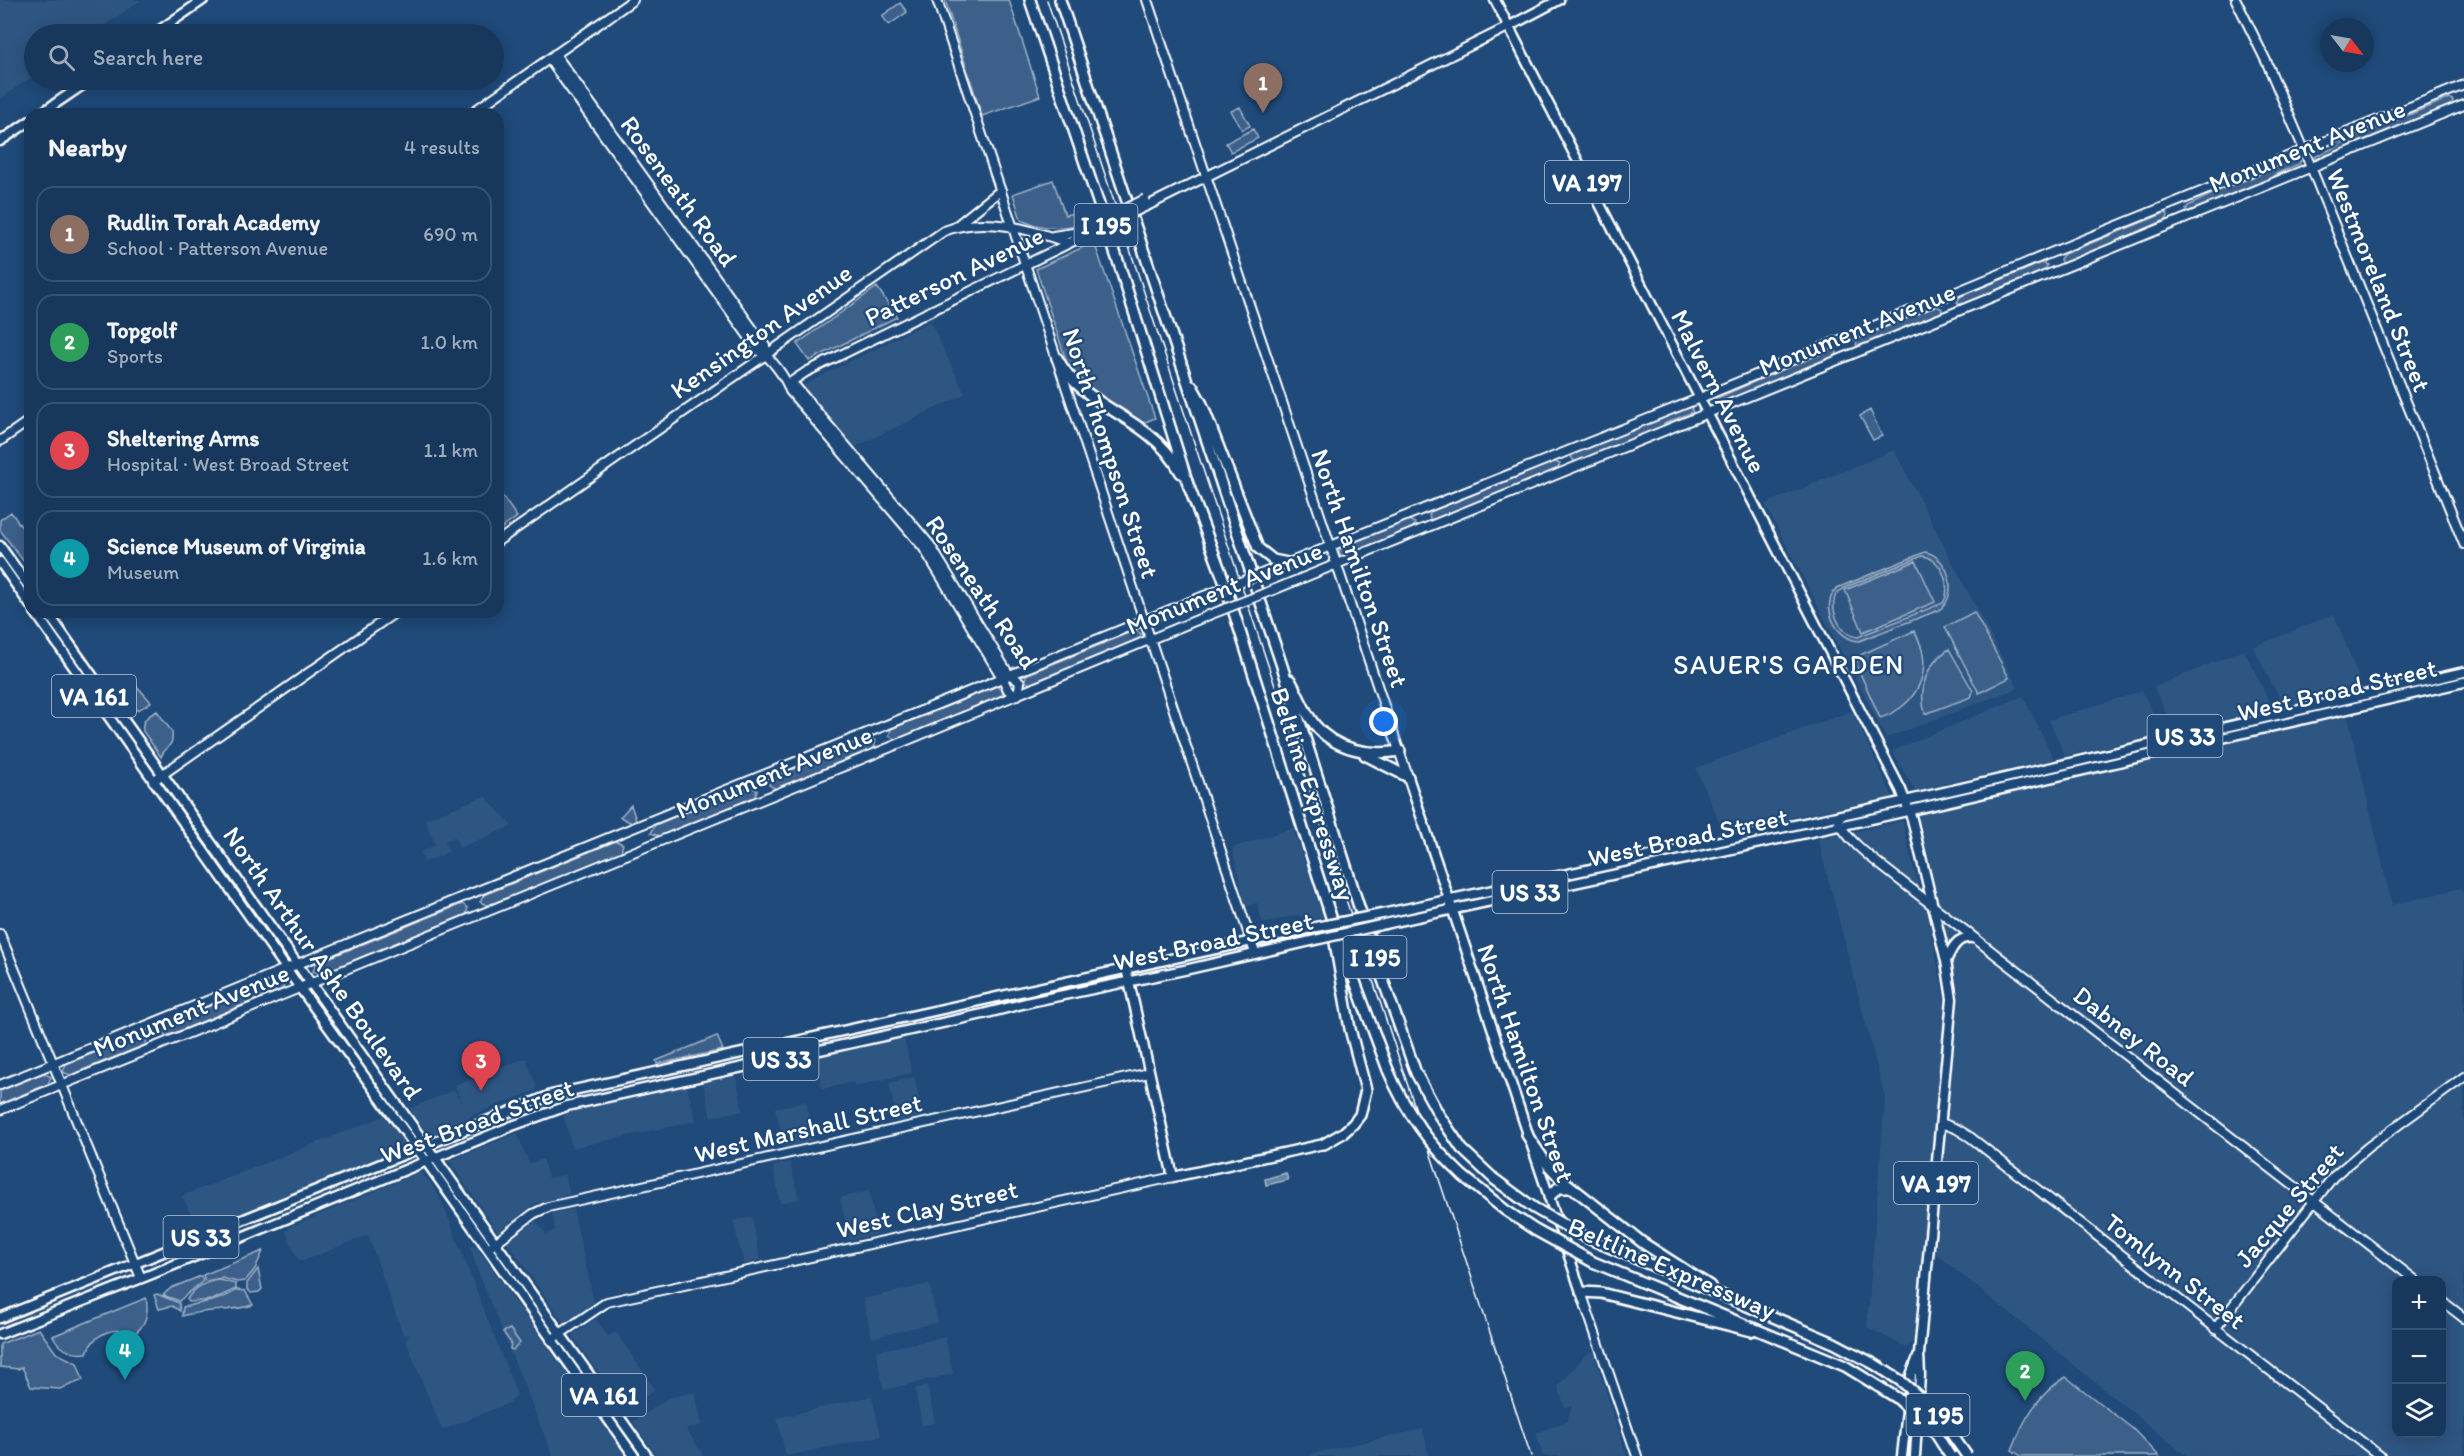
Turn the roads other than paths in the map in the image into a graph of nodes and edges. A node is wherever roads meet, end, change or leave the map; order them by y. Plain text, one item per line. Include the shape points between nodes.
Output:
1 (203, 0) edge
2 (633, 0) edge
3 (938, 0) edge
4 (1030, 0) edge
5 (1060, 0) edge
6 (1148, 0) edge
7 (1495, 0) edge
8 (1559, 0) edge
9 (2236, 0) edge
10 (168, 24) edge
11 (1508, 27) junction
12 (552, 56) junction
13 (2464, 86) edge
14 (75, 90) edge
15 (504, 90) edge
16 (504, 90) edge
17 (2464, 105) edge
18 (49, 108) edge
19 (478, 108) edge
20 (24, 125) edge
21 (0, 141) edge
22 (2304, 151) junction
23 (2311, 167) junction
24 (1207, 176) junction
25 (1001, 190) junction
26 (954, 227) junction
27 (1013, 228) junction
28 (1090, 230) junction
29 (1049, 236) junction
30 (1069, 243) junction
31 (1026, 264) junction
32 (766, 354) junction
33 (1057, 358) junction
34 (1179, 360) junction
35 (788, 384) junction
36 (1700, 398) junction
37 (1708, 413) junction
38 (24, 424) edge
39 (0, 441) edge
40 (1188, 484) junction
41 (504, 537) edge
42 (2464, 544) edge
43 (0, 546) edge
44 (1330, 546) junction
45 (0, 562) edge
46 (1288, 563) junction
47 (1336, 565) junction
48 (24, 580) edge
49 (24, 596) edge
50 (39, 618) edge
51 (51, 618) edge
52 (387, 618) edge
53 (1145, 622) junction
54 (1151, 639) junction
55 (1282, 666) junction
56 (2464, 672) edge
57 (1007, 677) junction
58 (2464, 682) edge
59 (1018, 695) junction
60 (1351, 749) junction
61 (1400, 751) junction
62 (163, 774) junction
63 (1408, 777) junction
64 (153, 781) junction
65 (1906, 801) junction
66 (1909, 811) junction
67 (1838, 816) junction
68 (1840, 826) junction
69 (1449, 900) junction
70 (1932, 905) junction
71 (1452, 909) junction
72 (1332, 920) junction
73 (0, 934) edge
74 (1973, 938) junction
75 (1251, 940) junction
76 (1255, 953) junction
77 (1946, 961) junction
78 (298, 964) junction
79 (1126, 968) junction
80 (286, 969) junction
81 (1129, 982) junction
82 (312, 983) junction
83 (300, 988) junction
84 (53, 1064) junction
85 (1149, 1073) junction
86 (2464, 1077) edge
87 (0, 1085) edge
88 (62, 1085) junction
89 (0, 1110) edge
90 (1941, 1123) junction
91 (1527, 1135) junction
92 (1324, 1144) joint
93 (426, 1145) junction
94 (417, 1149) junction
95 (435, 1157) junction
96 (426, 1161) junction
97 (1173, 1177) junction
98 (1575, 1188) junction
99 (1549, 1197) junction
100 (2313, 1201) junction
101 (495, 1242) junction
102 (486, 1249) junction
103 (135, 1264) junction
104 (2409, 1276) edge
105 (141, 1278) junction
106 (1581, 1292) junction
107 (1732, 1300) junction
108 (2446, 1304) edge
109 (0, 1318) edge
110 (2464, 1318) edge
111 (2215, 1329) junction
112 (560, 1333) junction
113 (0, 1334) edge
114 (551, 1340) junction
115 (1785, 1340) junction
116 (1919, 1354) junction
117 (634, 1456) edge
118 (647, 1456) edge
119 (1637, 1456) edge
120 (1902, 1456) edge
121 (1915, 1456) edge
122 (1950, 1456) edge
123 (1967, 1456) edge
124 (2380, 1456) edge

1 - 10 main road
2 - 12 street
3 - 25 street, North Thompson Street
4 - 40 highway, Beltline Expressway / I 195
5 - 34 highway, Beltline Expressway / I 195
6 - 24 street, North Hamilton Street
7 - 11 main road, Malvern Avenue / VA 197
8 - 11 main road, Patterson Avenue
9 - 22 street, Westmoreland Street
11 - 24 street, Patterson Avenue
11 - 36 main road, Malvern Avenue / VA 197
12 - 16 street
12 - 32 street, Roseneath Road via 758,349
13 - 22 street, Monument Avenue
14 - 18 main road
15 - 19 street
17 - 23 street, Monument Avenue
20 - 21 main road
22 - 23 street, Westmoreland Street
22 - 36 street, Monument Avenue
23 - 37 street, Monument Avenue
23 - 42 street, Westmoreland Street
24 - 28 street, Patterson Avenue, bridge
24 - 44 street, North Hamilton Street
25 - 26 street
25 - 27 street, North Thompson Street
26 - 27 street, Kensington Avenue via 982,223
26 - 32 street, Kensington Avenue via 933,237
27 - 29 street, Kensington Avenue
27 - 31 street, North Thompson Street
28 - 29 street
28 - 30 street, Patterson Avenue
29 - 30 street, Kensington Avenue
30 - 31 street, Patterson Avenue
31 - 33 street, North Thompson Street
31 - 35 street, Patterson Avenue
32 - 35 street, Roseneath Road
32 - 41 street, Kensington Avenue
33 - 40 highway via 1064,372 1086,394 1157,441
33 - 53 street, North Thompson Street
34 - 46 highway via 1202,404 1258,548 1273,560
34 - 55 highway, Beltline Expressway / I 195
35 - 57 street, Roseneath Road via 796,387 930,545
36 - 37 main road, Malvern Avenue / VA 197
36 - 44 street, Monument Avenue
37 - 47 street, Monument Avenue
37 - 65 main road, Malvern Avenue / VA 197
38 - 39 street
40 - 72 highway, Beltline Expressway / I 195 via 1223,578
43 - 48 main road
44 - 46 street, Monument Avenue
44 - 47 street, North Hamilton Street
45 - 49 main road
46 - 53 street, Monument Avenue, bridge
47 - 54 street, Monument Avenue, bridge
47 - 61 street, North Hamilton Street
50 - 64 main road, North Arthur Ashe Boulevard / VA 161
51 - 62 main road, North Arthur Ashe Boulevard / VA 161
52 - 62 street
53 - 54 street, North Thompson Street
53 - 57 street, Monument Avenue
54 - 59 street, Monument Avenue
54 - 75 street, North Thompson Street
55 - 60 highway via 1315,725 1330,739
55 - 107 highway, Beltline Expressway / I 195, bridge via 1377,963 1424,1089 1450,1133 1494,1179 1534,1208 1583,1236
56 - 65 main road, West Broad Street / US 33
57 - 59 street, Roseneath Road via 1009,692
57 - 59 street, Roseneath Road via 1021,684
57 - 78 street, Monument Avenue
58 - 66 main road, West Broad Street / US 33
59 - 82 street, Monument Avenue
60 - 61 highway
60 - 63 highway
61 - 63 street, North Hamilton Street
62 - 64 street
62 - 78 main road, North Arthur Ashe Boulevard / VA 161
63 - 69 main road, North Hamilton Street
64 - 80 main road, North Arthur Ashe Boulevard / VA 161
65 - 66 main road, VA 197
65 - 67 main road, West Broad Street / US 33
66 - 68 main road, West Broad Street / US 33
66 - 70 main road, VA 197
67 - 68 street
67 - 69 main road, West Broad Street / US 33
68 - 70 street, Dabney Road
68 - 71 main road, West Broad Street / US 33
69 - 71 main road, North Hamilton Street
69 - 75 main road, West Broad Street / US 33, bridge
70 - 74 street, Dabney Road
70 - 77 main road, VA 197
71 - 76 main road, West Broad Street / US 33, bridge
71 - 91 main road, North Hamilton Street
72 - 92 highway via 1350,1029 1366,1090 1360,1115 1343,1133
72 - 115 highway, Beltline Expressway / I 195, bridge via 1388,1071 1427,1140 1463,1176 1504,1210 1593,1262
73 - 84 street
74 - 77 main road via 1957,942
74 - 100 street, Dabney Road
75 - 76 street, North Thompson Street
75 - 79 main road, West Broad Street / US 33
76 - 81 main road, West Broad Street / US 33
77 - 90 main road, VA 197 via 1952,1005
78 - 80 street, Monument Avenue
78 - 82 main road, North Arthur Ashe Boulevard / VA 161
79 - 81 main road
79 - 93 main road, West Broad Street / US 33 via 551,1095
80 - 83 main road, North Arthur Ashe Boulevard / VA 161
80 - 84 street, Monument Avenue
81 - 85 main road
81 - 95 main road, West Broad Street / US 33 via 567,1106
82 - 83 street, Monument Avenue
82 - 93 main road, North Arthur Ashe Boulevard / VA 161
83 - 88 street, Monument Avenue
83 - 94 main road, North Arthur Ashe Boulevard / VA 161
84 - 87 street, Monument Avenue
84 - 88 street
85 - 97 main road
85 - 101 street, West Marshall Street via 548,1207
86 - 100 street, Jacque Street via 2361,1152
88 - 89 street, Monument Avenue
88 - 103 street
90 - 111 street, Tomlynn Street via 1970,1137
90 - 116 main road, VA 197
91 - 98 highway via 1547,1164
91 - 99 main road, North Hamilton Street
92 - 97 main road, West Clay Street
93 - 94 main road, West Broad Street / US 33
93 - 95 main road, North Arthur Ashe Boulevard / VA 161
94 - 96 main road, North Arthur Ashe Boulevard / VA 161
94 - 103 main road, West Broad Street / US 33
95 - 96 main road, West Broad Street / US 33
95 - 101 main road, North Arthur Ashe Boulevard / VA 161
96 - 102 main road, North Arthur Ashe Boulevard / VA 161
96 - 105 main road, West Broad Street / US 33
97 - 112 street, West Clay Street via 607,1302
98 - 99 highway via 1563,1186
98 - 107 highway via 1643,1243
99 - 106 main road, North Hamilton Street
100 - 104 street, Dabney Road
100 - 111 street, Jacque Street
101 - 102 street, West Marshall Street
101 - 112 main road, North Arthur Ashe Boulevard / VA 161
102 - 114 main road, North Arthur Ashe Boulevard / VA 161
103 - 105 street
103 - 109 main road, West Broad Street / US 33
105 - 113 main road, West Broad Street / US 33
106 - 115 highway via 1601,1293
106 - 119 street, North Hamilton Street
107 - 123 highway, Beltline Expressway / I 195, bridge via 1834,1343 1901,1381 1935,1411
108 - 110 street
111 - 124 street, Tomlynn Street
112 - 114 street, West Clay Street
112 - 118 main road, North Arthur Ashe Boulevard / VA 161
114 - 117 main road, North Arthur Ashe Boulevard / VA 161
115 - 122 highway, Beltline Expressway / I 195, bridge via 1845,1365 1897,1398 1936,1434
116 - 120 main road, VA 197 via 1911,1376
116 - 121 main road, VA 197

